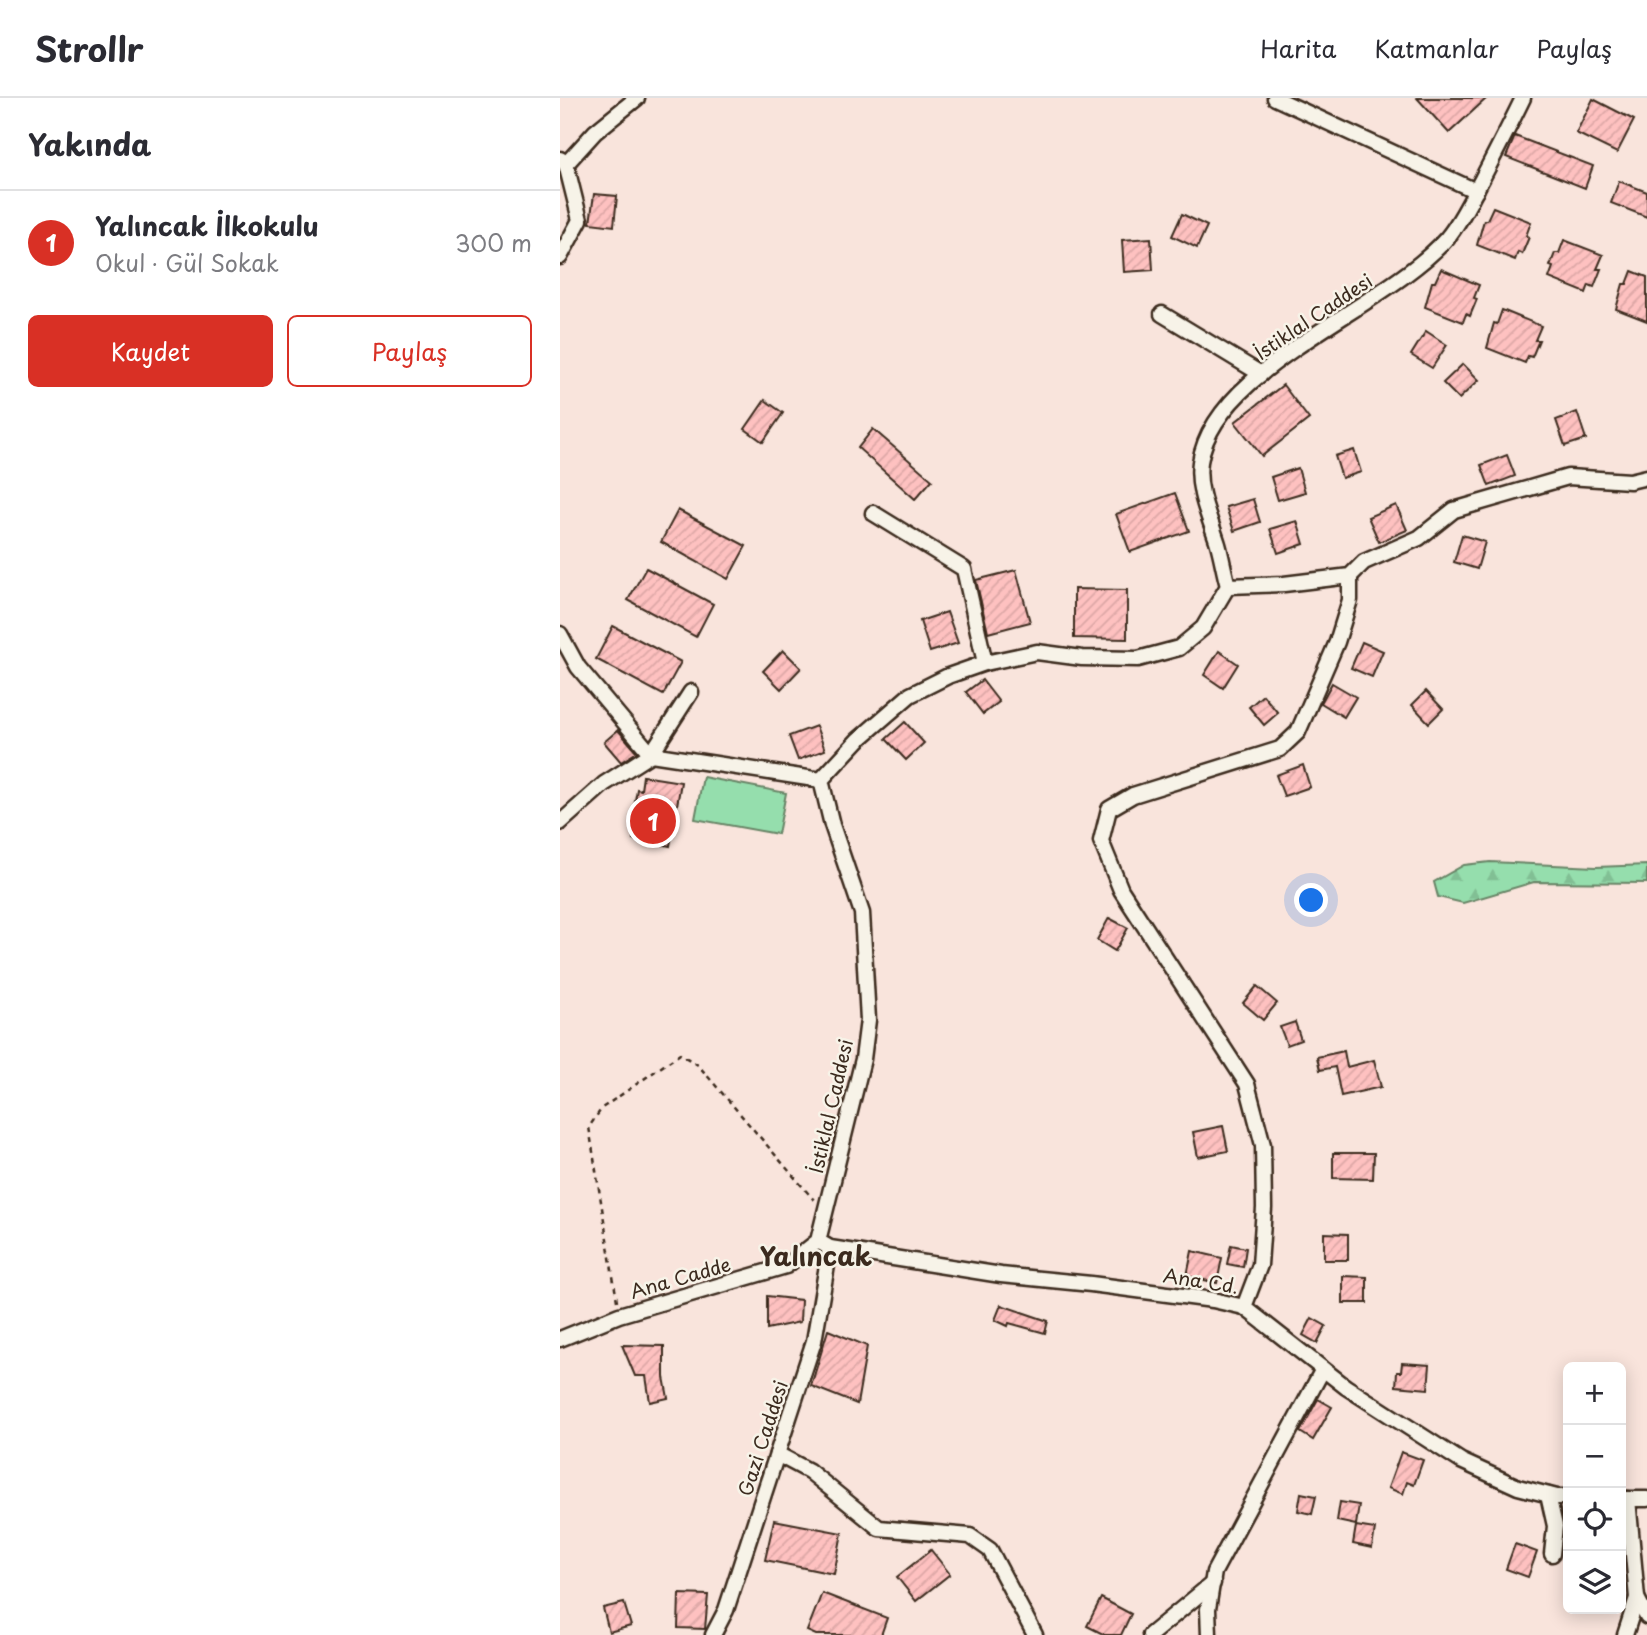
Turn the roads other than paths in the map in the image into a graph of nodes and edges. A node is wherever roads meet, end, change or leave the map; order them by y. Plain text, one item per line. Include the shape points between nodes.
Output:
1 (638, 98) edge
2 (1275, 98) edge
3 (1523, 98) edge
4 (563, 162) edge
5 (1476, 191) junction
6 (560, 257) edge
7 (1162, 314) dead end
8 (1261, 374) junction
9 (1647, 477) edge
10 (873, 513) dead end
11 (1350, 576) junction
12 (1227, 586) junction
13 (560, 634) edge
14 (985, 663) junction
15 (691, 692) dead end
16 (651, 754) junction
17 (821, 780) junction
18 (560, 823) edge
19 (824, 1245) junction
20 (1244, 1307) junction
21 (560, 1339) edge
22 (1323, 1369) junction
23 (777, 1454) junction
24 (1548, 1495) junction
25 (1563, 1496) edge
26 (1626, 1499) edge
27 (1647, 1499) edge
28 (1626, 1509) edge
29 (1552, 1554) dead end
30 (1641, 1580) edge
31 (1213, 1583) junction
32 (1637, 1598) junction
33 (1647, 1617) edge
34 (713, 1635) edge
35 (1035, 1635) edge
36 (1150, 1635) edge
37 (1209, 1635) edge
38 (1625, 1635) edge

1 - 4 street
2 - 5 street
3 - 5 street, İstiklal Caddesi
4 - 6 street via 580,220
5 - 8 street, İstiklal Caddesi via 1447,237 1423,261 1389,289
7 - 8 street
8 - 12 street, İstiklal Caddesi via 1218,416 1206,437 1200,464 1203,502
9 - 11 street via 1630,481 1568,477 1454,510 1419,538 1364,562
10 - 14 street via 964,569
11 - 12 street
11 - 20 street via 1350,600 1337,642 1298,732 1280,749 1133,795 1109,809 1101,841 1121,890 1247,1084 1263,1146 1264,1208 1260,1265
12 - 14 street via 1203,628 1179,648 1138,659 1037,652
13 - 16 street via 578,667
14 - 17 street via 910,695
15 - 16 street
16 - 17 street
16 - 18 street via 604,784
17 - 19 street, İstiklal Caddesi via 862,914 868,1020 863,1059 825,1213
19 - 20 street, Ana Cd. via 1001,1275
19 - 21 street, Ana Cadde via 786,1266 619,1315
19 - 23 street, Gazi Caddesi via 814,1341
20 - 22 street, Ana Cd.
22 - 24 street, Ana Cd. via 1461,1461
22 - 31 street via 1214,1572
23 - 34 street, Gazi Caddesi via 726,1610
23 - 35 street via 809,1471 879,1528 970,1536 990,1550
24 - 25 street, Ana Cd.
24 - 29 street via 1555,1526
26 - 27 street
28 - 30 street
30 - 32 street
31 - 36 street
31 - 37 street
32 - 33 street
32 - 38 street

